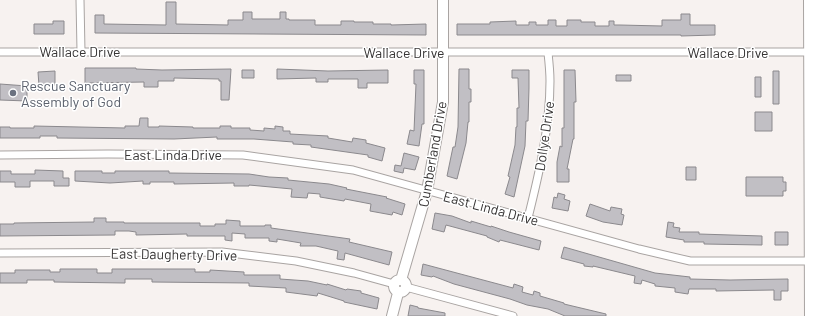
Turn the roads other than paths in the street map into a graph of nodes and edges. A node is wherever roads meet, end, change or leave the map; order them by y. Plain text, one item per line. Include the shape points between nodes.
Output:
1 (80, 0) edge
2 (443, 0) edge
3 (808, 0) edge
4 (81, 51) junction
5 (0, 52) edge
6 (442, 52) junction
7 (809, 52) junction
8 (548, 53) junction
9 (0, 155) edge
10 (427, 191) junction
11 (528, 218) junction
12 (0, 253) edge
13 (811, 261) edge
14 (400, 286) junction
15 (392, 316) edge
16 (513, 316) edge
17 (810, 316) edge

1 - 4 street
2 - 6 street, Cumberland Drive
3 - 7 street
4 - 5 street, Wallace Drive
4 - 6 street, Wallace Drive
6 - 8 street, Wallace Drive
6 - 10 street, Cumberland Drive via 443,102
7 - 8 street, Wallace Drive
7 - 13 street
8 - 11 street, Dollye Drive via 550,81 547,119 538,177
9 - 10 street, East Linda Drive via 243,155 353,170
10 - 11 street, East Linda Drive
10 - 14 street, Cumberland Drive
11 - 13 street, East Linda Drive via 690,261
12 - 14 street, East Daugherty Drive via 222,252 296,261
13 - 17 street
14 - 15 street, Cumberland Drive
14 - 16 street, East Daugherty Drive

